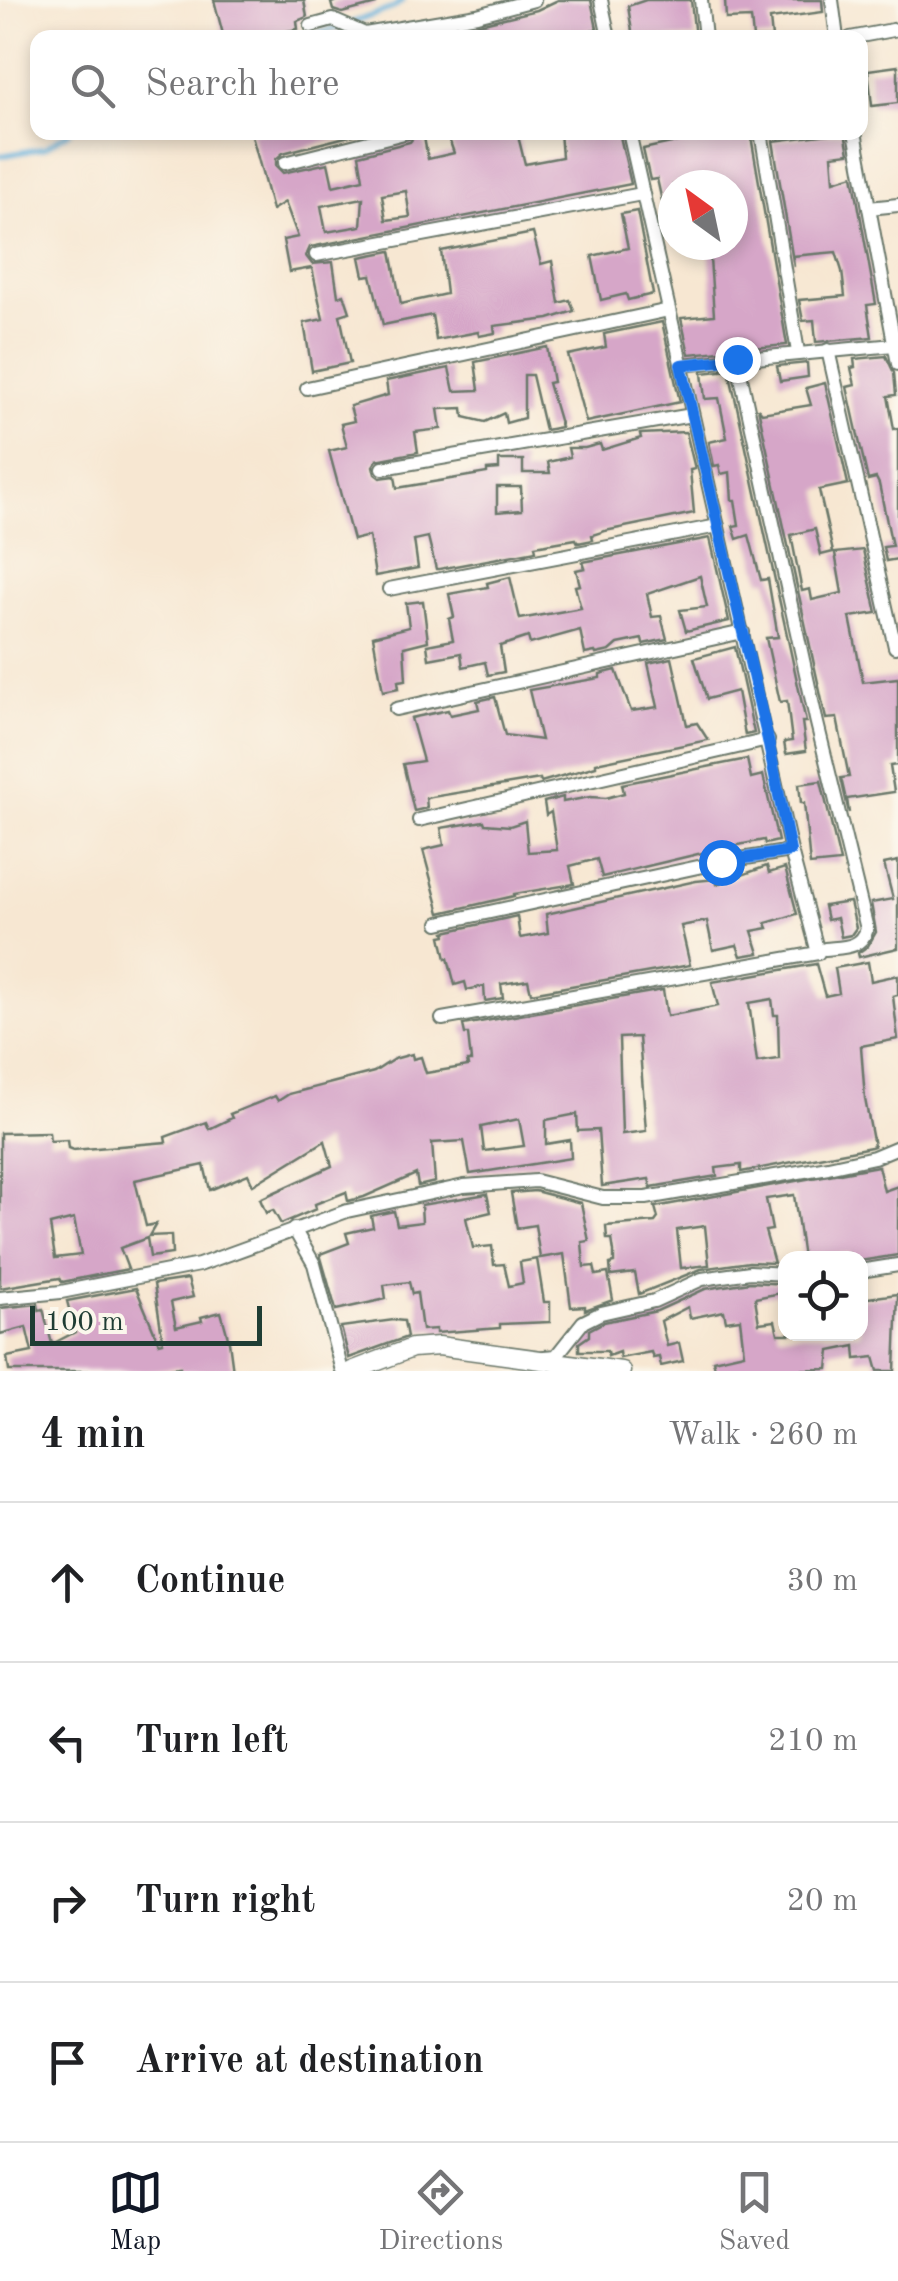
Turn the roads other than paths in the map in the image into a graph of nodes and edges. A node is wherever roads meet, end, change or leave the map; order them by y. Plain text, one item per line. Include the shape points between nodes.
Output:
1 (534, 0) edge
2 (601, 0) edge
3 (701, 0) edge
4 (832, 0) edge
5 (311, 26) dead end
6 (898, 29) edge
7 (351, 30) edge
8 (384, 30) edge
9 (608, 30) edge
10 (704, 30) edge
11 (836, 30) edge
12 (868, 35) edge
13 (376, 140) edge
14 (631, 140) edge
15 (762, 140) edge
16 (856, 140) edge
17 (285, 163) dead end
18 (642, 194) junction
19 (898, 205) edge
20 (869, 208) junction
21 (316, 255) dead end
22 (891, 304) edge
23 (669, 310) junction
24 (894, 345) junction
25 (828, 350) junction
26 (798, 352) junction
27 (737, 359) junction
28 (898, 364) edge
29 (681, 365) junction
30 (306, 388) dead end
31 (692, 415) junction
32 (383, 468) dead end
33 (718, 526) junction
34 (388, 589) dead end
35 (743, 632) junction
36 (897, 651) edge
37 (396, 710) dead end
38 (768, 740) junction
39 (420, 820) dead end
40 (790, 851) junction
41 (439, 922) dead end
42 (825, 949) dead end
43 (442, 1019) dead end
44 (898, 1147) edge
45 (294, 1229) junction
46 (898, 1265) edge
47 (868, 1270) edge
48 (778, 1274) edge
49 (0, 1298) edge
50 (532, 1359) junction
51 (342, 1371) edge
52 (352, 1371) edge
53 (621, 1371) edge

1 - 8 street
2 - 9 street
3 - 10 street
4 - 11 street
5 - 7 street via 333,20
6 - 12 street
13 - 17 street
14 - 18 street
15 - 26 street
16 - 20 street
18 - 21 street
18 - 23 street
19 - 20 street
20 - 22 street
22 - 24 street
23 - 29 street
23 - 30 street
24 - 25 street
24 - 28 street
25 - 26 street
25 - 36 street
26 - 27 street
27 - 29 street
27 - 42 street via 867,929 855,946
29 - 31 street
31 - 32 street
31 - 33 street
33 - 34 street
33 - 35 street
35 - 37 street
35 - 38 street
38 - 39 street
38 - 40 street
40 - 41 street
40 - 43 street via 818,953
44 - 45 street via 828,1167 646,1198 603,1198 536,1181 464,1186
45 - 49 street via 199,1265
45 - 51 street via 314,1264
46 - 47 street
48 - 50 street via 702,1279 654,1301 601,1313 584,1322 556,1356
50 - 52 street via 438,1346 412,1348
50 - 53 street

